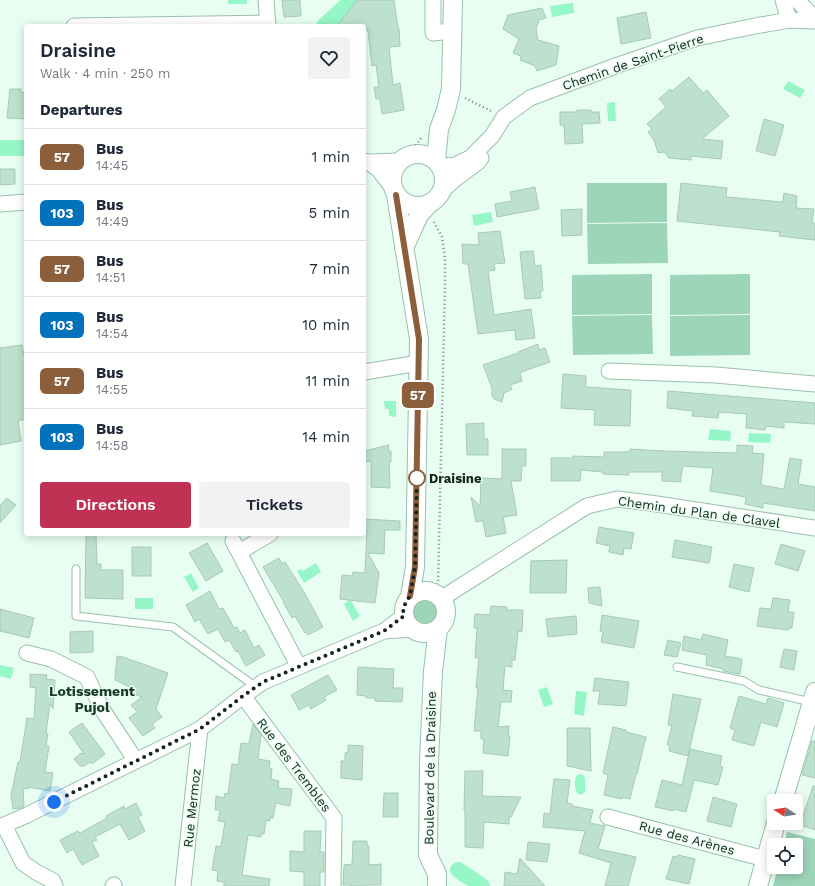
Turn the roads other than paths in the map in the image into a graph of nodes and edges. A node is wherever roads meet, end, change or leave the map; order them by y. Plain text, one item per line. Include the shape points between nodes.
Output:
1 (266, 0) edge
2 (433, 0) edge
3 (453, 0) edge
4 (783, 0) edge
5 (797, 0) edge
6 (790, 20) junction
7 (815, 20) edge
8 (268, 24) edge
9 (452, 31) junction
10 (492, 136) junction
11 (432, 160) junction
12 (366, 161) edge
13 (399, 161) junction
14 (394, 191) junction
15 (436, 198) junction
16 (24, 202) edge
17 (0, 204) edge
18 (404, 248) junction
19 (419, 363) junction
20 (366, 372) edge
21 (609, 372) dead end
22 (815, 384) edge
23 (815, 528) edge
24 (265, 536) edge
25 (415, 567) junction
26 (76, 568) dead end
27 (436, 593) junction
28 (410, 596) junction
29 (419, 627) junction
30 (27, 653) dead end
31 (299, 667) junction
32 (677, 667) dead end
33 (256, 687) junction
34 (243, 696) junction
35 (813, 697) edge
36 (200, 729) junction
37 (136, 761) junction
38 (785, 794) edge
39 (608, 817) dead end
40 (2, 826) edge
41 (774, 830) edge
42 (765, 859) junction
43 (55, 886) edge
44 (183, 886) edge
45 (333, 886) edge
46 (437, 886) edge
47 (758, 886) edge

1 - 8 street
2 - 9 street via 432,33
3 - 9 street
4 - 6 street
5 - 7 street
6 - 7 street, Chemin de Saint-Pierre
6 - 10 street, Chemin de Saint-Pierre via 697,38 530,98 504,117
9 - 11 street via 451,89
10 - 11 street, Chemin de Saint-Pierre via 470,158 453,166
10 - 15 street, Chemin de Saint-Pierre via 487,150 478,162
11 - 13 street via 409,154
11 - 15 street via 442,171 444,178 444,185
12 - 13 street
12 - 14 street via 379,170
13 - 14 street via 391,178
14 - 15 street via 403,202 412,206 421,206
14 - 18 street
15 - 18 street via 419,215
16 - 17 street
18 - 19 street via 419,339
19 - 20 street
19 - 25 street
21 - 22 street via 716,375
23 - 27 street, Chemin du Plan de Clavel via 617,499 587,506 447,595
24 - 31 street via 236,547
25 - 27 street
25 - 28 street
26 - 33 lane via 76,616 173,627
27 - 28 street via 422,590
27 - 29 street via 445,605 446,618 442,624
28 - 29 street via 403,609
29 - 31 street via 384,631
29 - 46 street, Boulevard de la Draisine via 433,671 428,855 437,874
30 - 37 street via 51,659 86,677 102,709
31 - 33 street
32 - 35 lane via 744,681 759,690
33 - 34 street
34 - 36 street
34 - 45 street, Rue des Trembles via 334,818
35 - 38 street
36 - 37 street
36 - 44 street, Rue Mermoz
37 - 40 street
39 - 42 street, Rue des Arènes
40 - 43 street via 24,863 53,881
41 - 42 street
42 - 47 street

